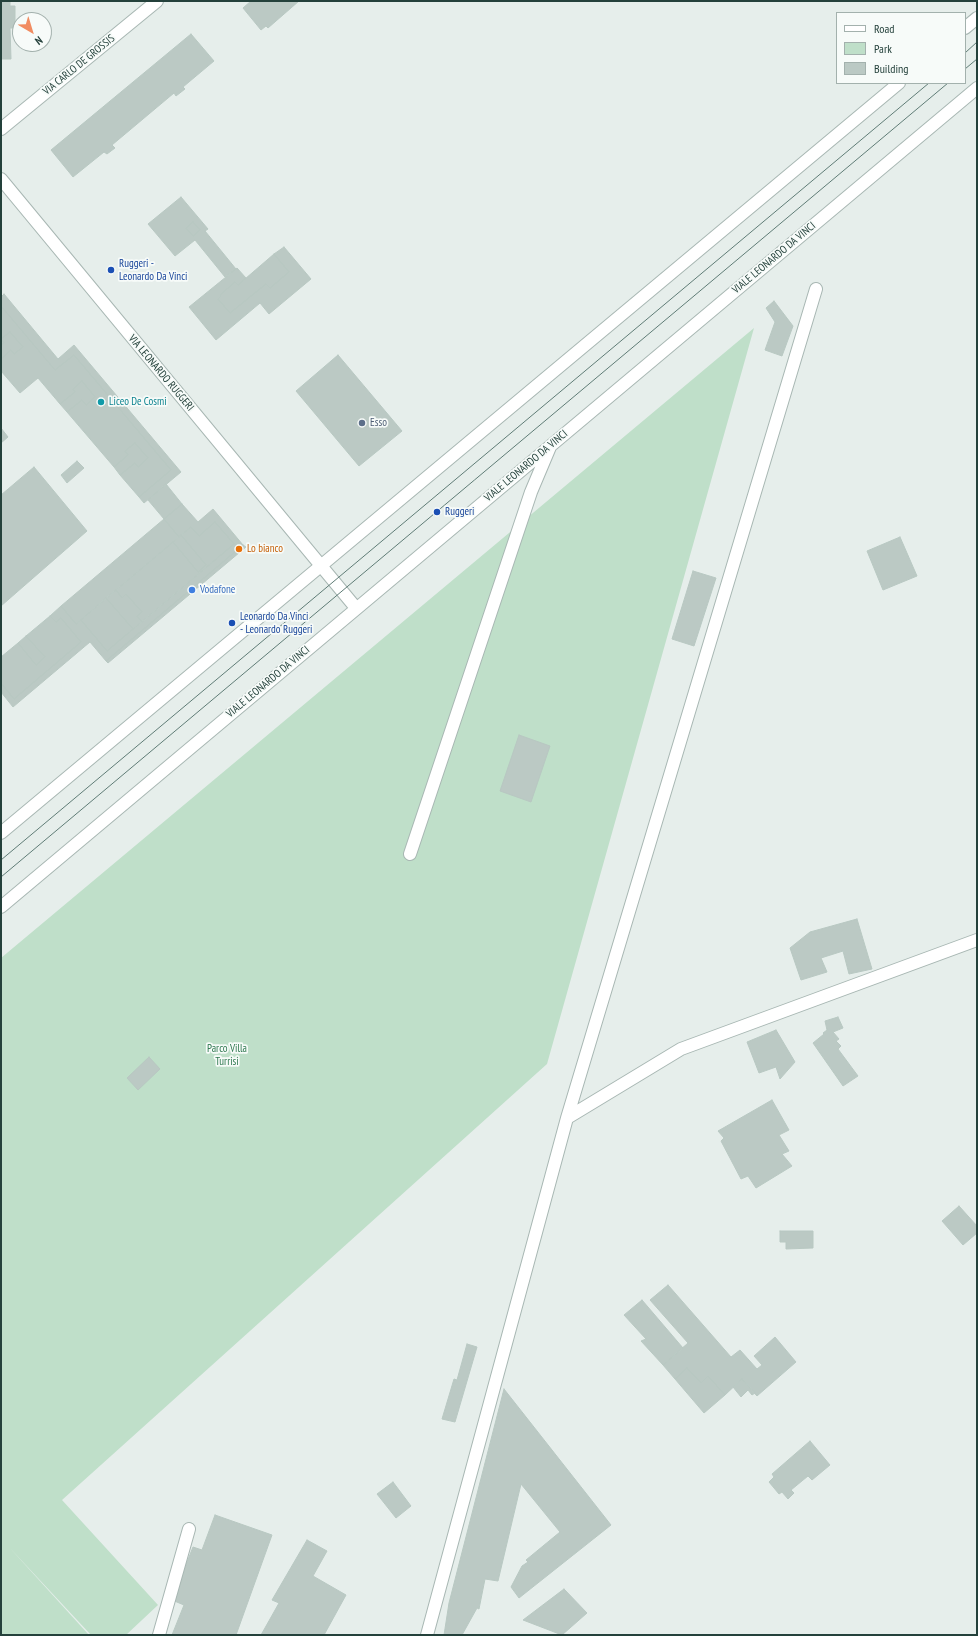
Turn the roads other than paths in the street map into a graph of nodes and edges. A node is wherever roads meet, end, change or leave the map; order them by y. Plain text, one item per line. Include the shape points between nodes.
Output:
1 (157, 1) edge
2 (977, 18) edge
3 (966, 27) edge
4 (898, 84) edge
5 (977, 88) edge
6 (1, 129) edge
7 (1, 179) edge
8 (816, 289) dead end
9 (551, 445) junction
10 (322, 566) junction
11 (356, 608) junction
12 (1, 833) edge
13 (410, 854) dead end
14 (1, 907) edge
15 (977, 940) edge
16 (567, 1118) junction
17 (189, 1529) dead end
18 (159, 1635) edge
19 (427, 1635) edge

1 - 6 street, VIA CARLO DE GROSSIS
2 - 3 street
4 - 10 street
5 - 9 street, VIALE LEONARDO DA VINCI
7 - 10 street, VIA LEONARDO RUGGERI
8 - 16 street
9 - 11 street, VIALE LEONARDO DA VINCI
9 - 13 street via 531,492
10 - 11 street, VIA LEONARDO RUGGERI
10 - 12 street
11 - 14 street, VIALE LEONARDO DA VINCI
15 - 16 street via 681,1049
16 - 19 street
17 - 18 street

